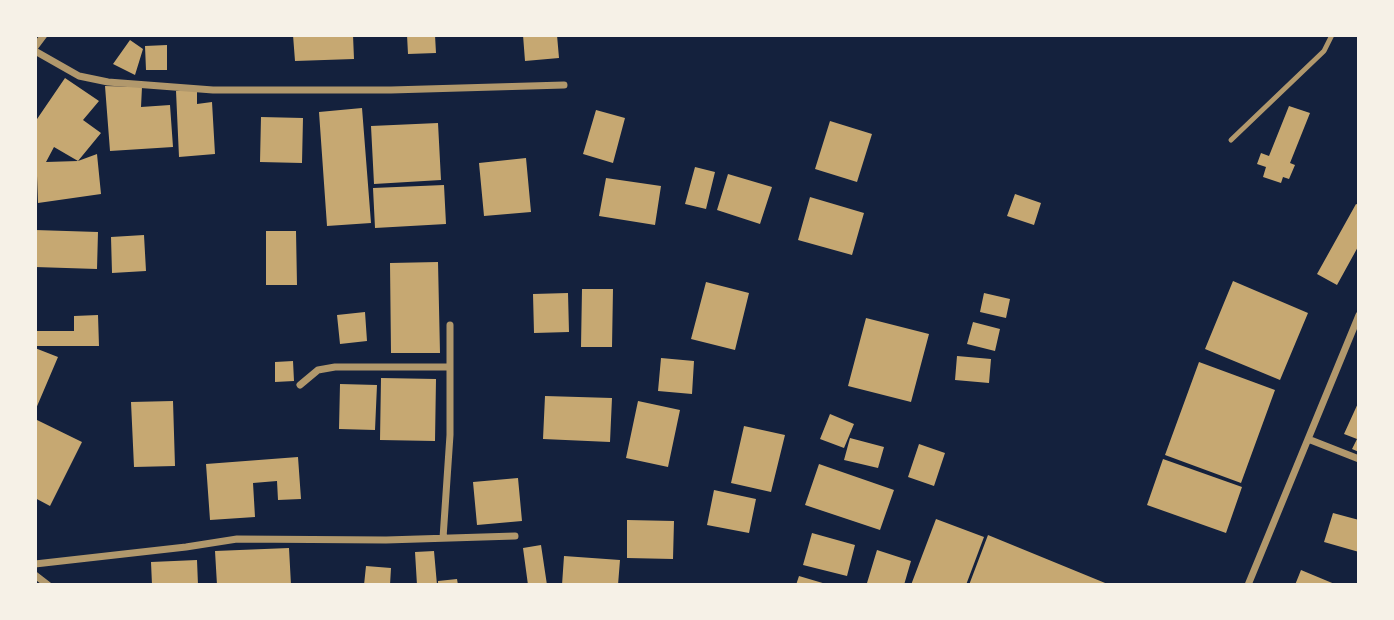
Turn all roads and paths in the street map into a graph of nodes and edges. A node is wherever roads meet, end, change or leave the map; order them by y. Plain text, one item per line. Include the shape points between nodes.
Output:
1 (44, 35) edge
2 (1332, 35) edge
3 (35, 49) edge
4 (564, 85) dead end
5 (1231, 139) dead end
6 (1359, 315) edge
7 (450, 325) dead end
8 (450, 367) junction
9 (300, 384) dead end
10 (1308, 439) junction
11 (1359, 458) edge
12 (515, 536) dead end
13 (443, 538) junction
14 (35, 564) edge
15 (35, 575) edge
16 (48, 585) edge
17 (1248, 585) edge

1 - 3 street
2 - 5 lane via 1324,51
3 - 4 street via 79,76 213,90
6 - 10 street
7 - 8 street
8 - 9 street via 335,367 318,370
8 - 13 street
10 - 11 street
10 - 17 street
12 - 13 street
13 - 14 street via 237,538
15 - 16 street

